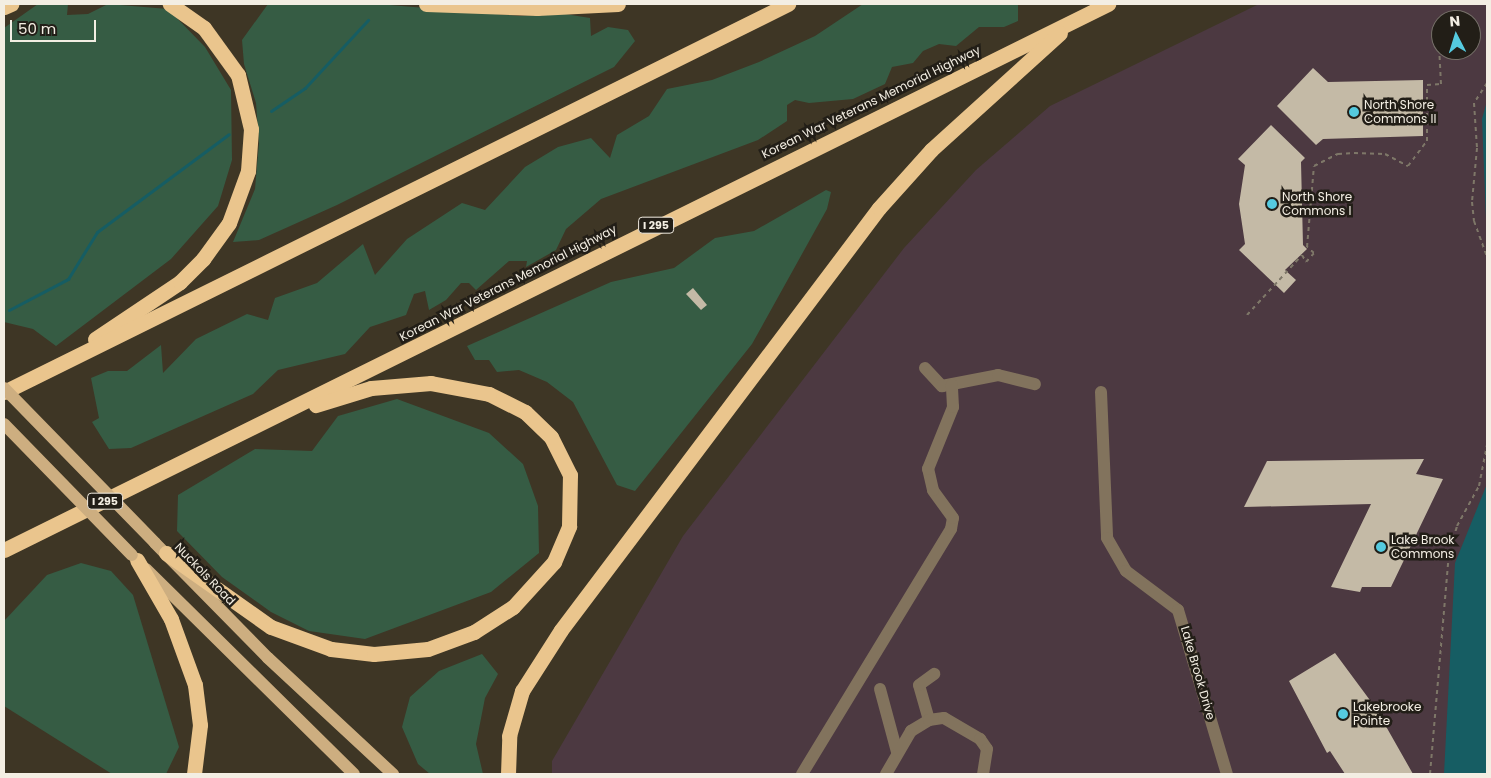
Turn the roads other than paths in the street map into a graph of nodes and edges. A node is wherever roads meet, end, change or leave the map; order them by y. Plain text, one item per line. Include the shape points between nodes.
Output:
1 (11, 4) edge
2 (170, 4) edge
3 (426, 4) edge
4 (618, 4) edge
5 (788, 4) edge
6 (1108, 4) edge
7 (4, 7) edge
8 (1070, 24) junction
9 (925, 368) dead end
10 (35, 377) junction
11 (1035, 384) dead end
12 (952, 385) junction
13 (4, 388) edge
14 (4, 392) edge
15 (1101, 392) dead end
16 (4, 424) edge
17 (206, 452) junction
18 (160, 548) junction
19 (4, 550) edge
20 (135, 558) junction
21 (934, 674) dead end
22 (880, 689) dead end
23 (929, 720) junction
24 (897, 752) junction
25 (194, 774) edge
26 (354, 774) edge
27 (393, 774) edge
28 (508, 774) edge
29 (802, 774) edge
30 (886, 774) edge
31 (983, 774) edge
32 (1227, 774) edge

1 - 7 highway
2 - 10 highway via 204,28 238,75 251,129 244,187 214,244 180,282
3 - 4 highway via 537,8
5 - 10 highway
6 - 8 highway, Korean War Veterans Memorial Highway / I 295
8 - 17 highway, Korean War Veterans Memorial Highway / I 295 via 921,93
8 - 28 highway via 931,150 829,271 537,664 522,691 509,736
9 - 12 street via 942,386
10 - 14 highway
11 - 12 street via 998,375
12 - 29 street via 953,407 928,469 933,490 953,518 951,529
13 - 18 main road, Nuckols Road, bridge
15 - 32 street, Lake Brook Drive via 1107,538 1126,571 1178,610
16 - 20 main road, bridge
17 - 18 highway via 323,402 371,388 431,383 463,387 515,405 551,437 570,475 569,526 545,574 513,607 451,642 398,655 331,649 271,626
17 - 19 highway, Korean War Veterans Memorial Highway / I 295
18 - 27 main road, Nuckols Road via 281,671
20 - 25 highway via 171,619 195,685 200,725
20 - 26 main road
21 - 23 street via 919,685
22 - 24 street
23 - 24 street via 911,732
23 - 31 street via 944,718 980,739 987,749
24 - 30 street

